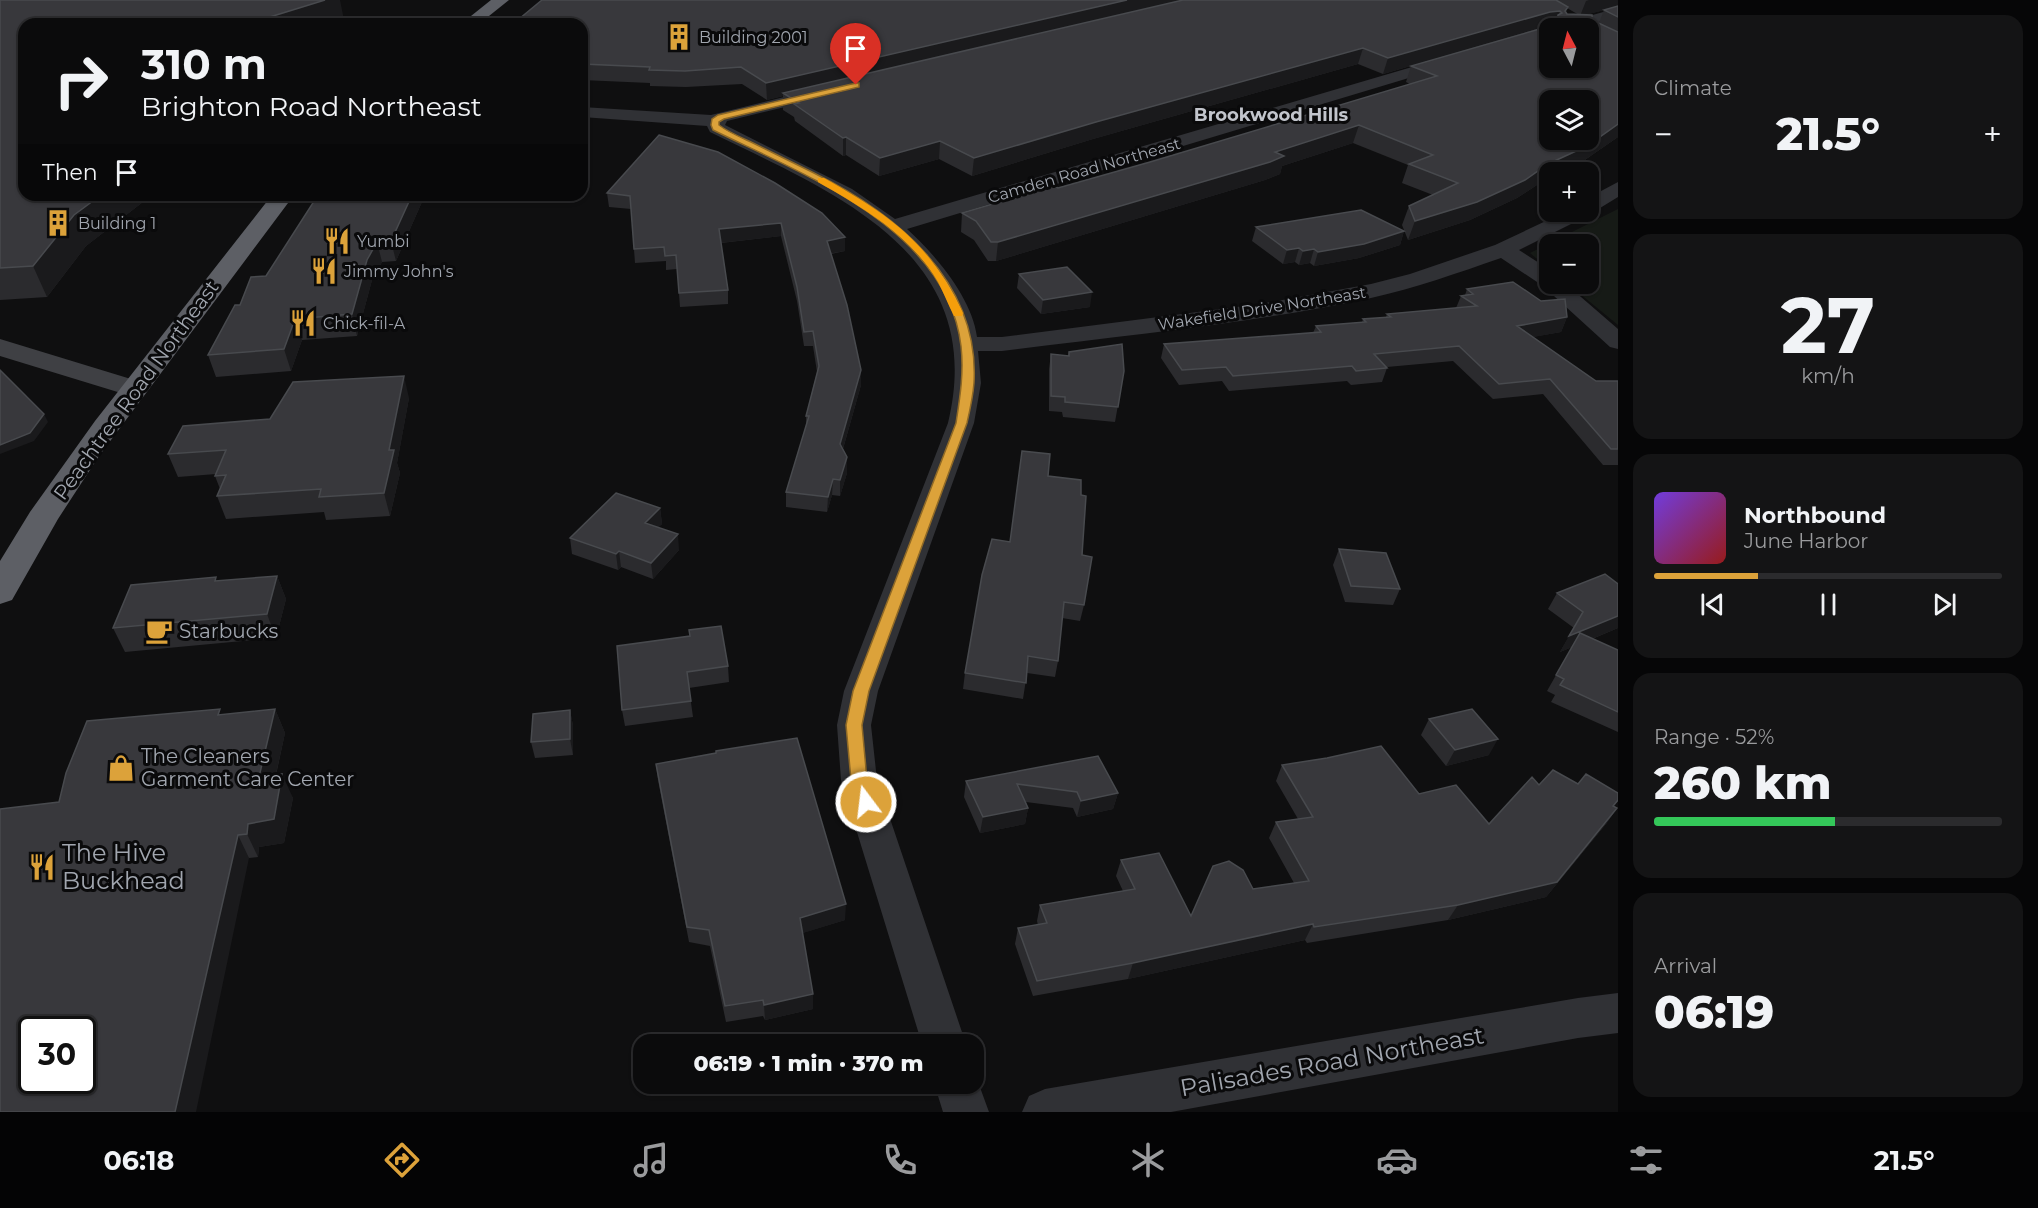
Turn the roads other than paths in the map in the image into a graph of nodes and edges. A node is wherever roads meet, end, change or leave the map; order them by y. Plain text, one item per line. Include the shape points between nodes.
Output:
1 (501, 0) edge
2 (1557, 10) edge
3 (1618, 12) edge
4 (477, 18) edge
5 (1571, 18) edge
6 (1597, 18) edge
7 (1599, 33) edge
8 (1602, 35) edge
9 (1458, 59) edge
10 (836, 90) edge
11 (588, 112) edge
12 (715, 121) junction
13 (1618, 188) edge
14 (1599, 200) edge
15 (278, 201) edge
16 (1560, 222) edge
17 (894, 226) junction
18 (1503, 250) junction
19 (1539, 273) edge
20 (1564, 294) edge
21 (1618, 342) edge
22 (966, 344) junction
23 (0, 347) edge
24 (134, 388) junction
25 (0, 591) edge
26 (1618, 1013) edge
27 (941, 1034) edge
28 (960, 1094) edge
29 (966, 1112) edge
30 (1046, 1112) edge

1 - 4 highway
2 - 5 street
3 - 6 street
7 - 8 street
9 - 17 street, Camden Road Northeast
10 - 12 street
11 - 12 street
12 - 17 street via 716,128 839,189
13 - 14 street
15 - 24 highway, Peachtree Road Northeast
16 - 18 street, Wakefield Drive Northeast
17 - 22 street via 942,281 957,310
18 - 19 street
18 - 22 street, Wakefield Drive Northeast via 1418,279 1321,302 1002,344
20 - 21 street
22 - 27 street via 968,382 962,423 861,691 854,725 859,780
23 - 24 street
24 - 25 highway, Peachtree Road Northeast via 33,532
26 - 30 street, Palisades Road Northeast
28 - 29 street

